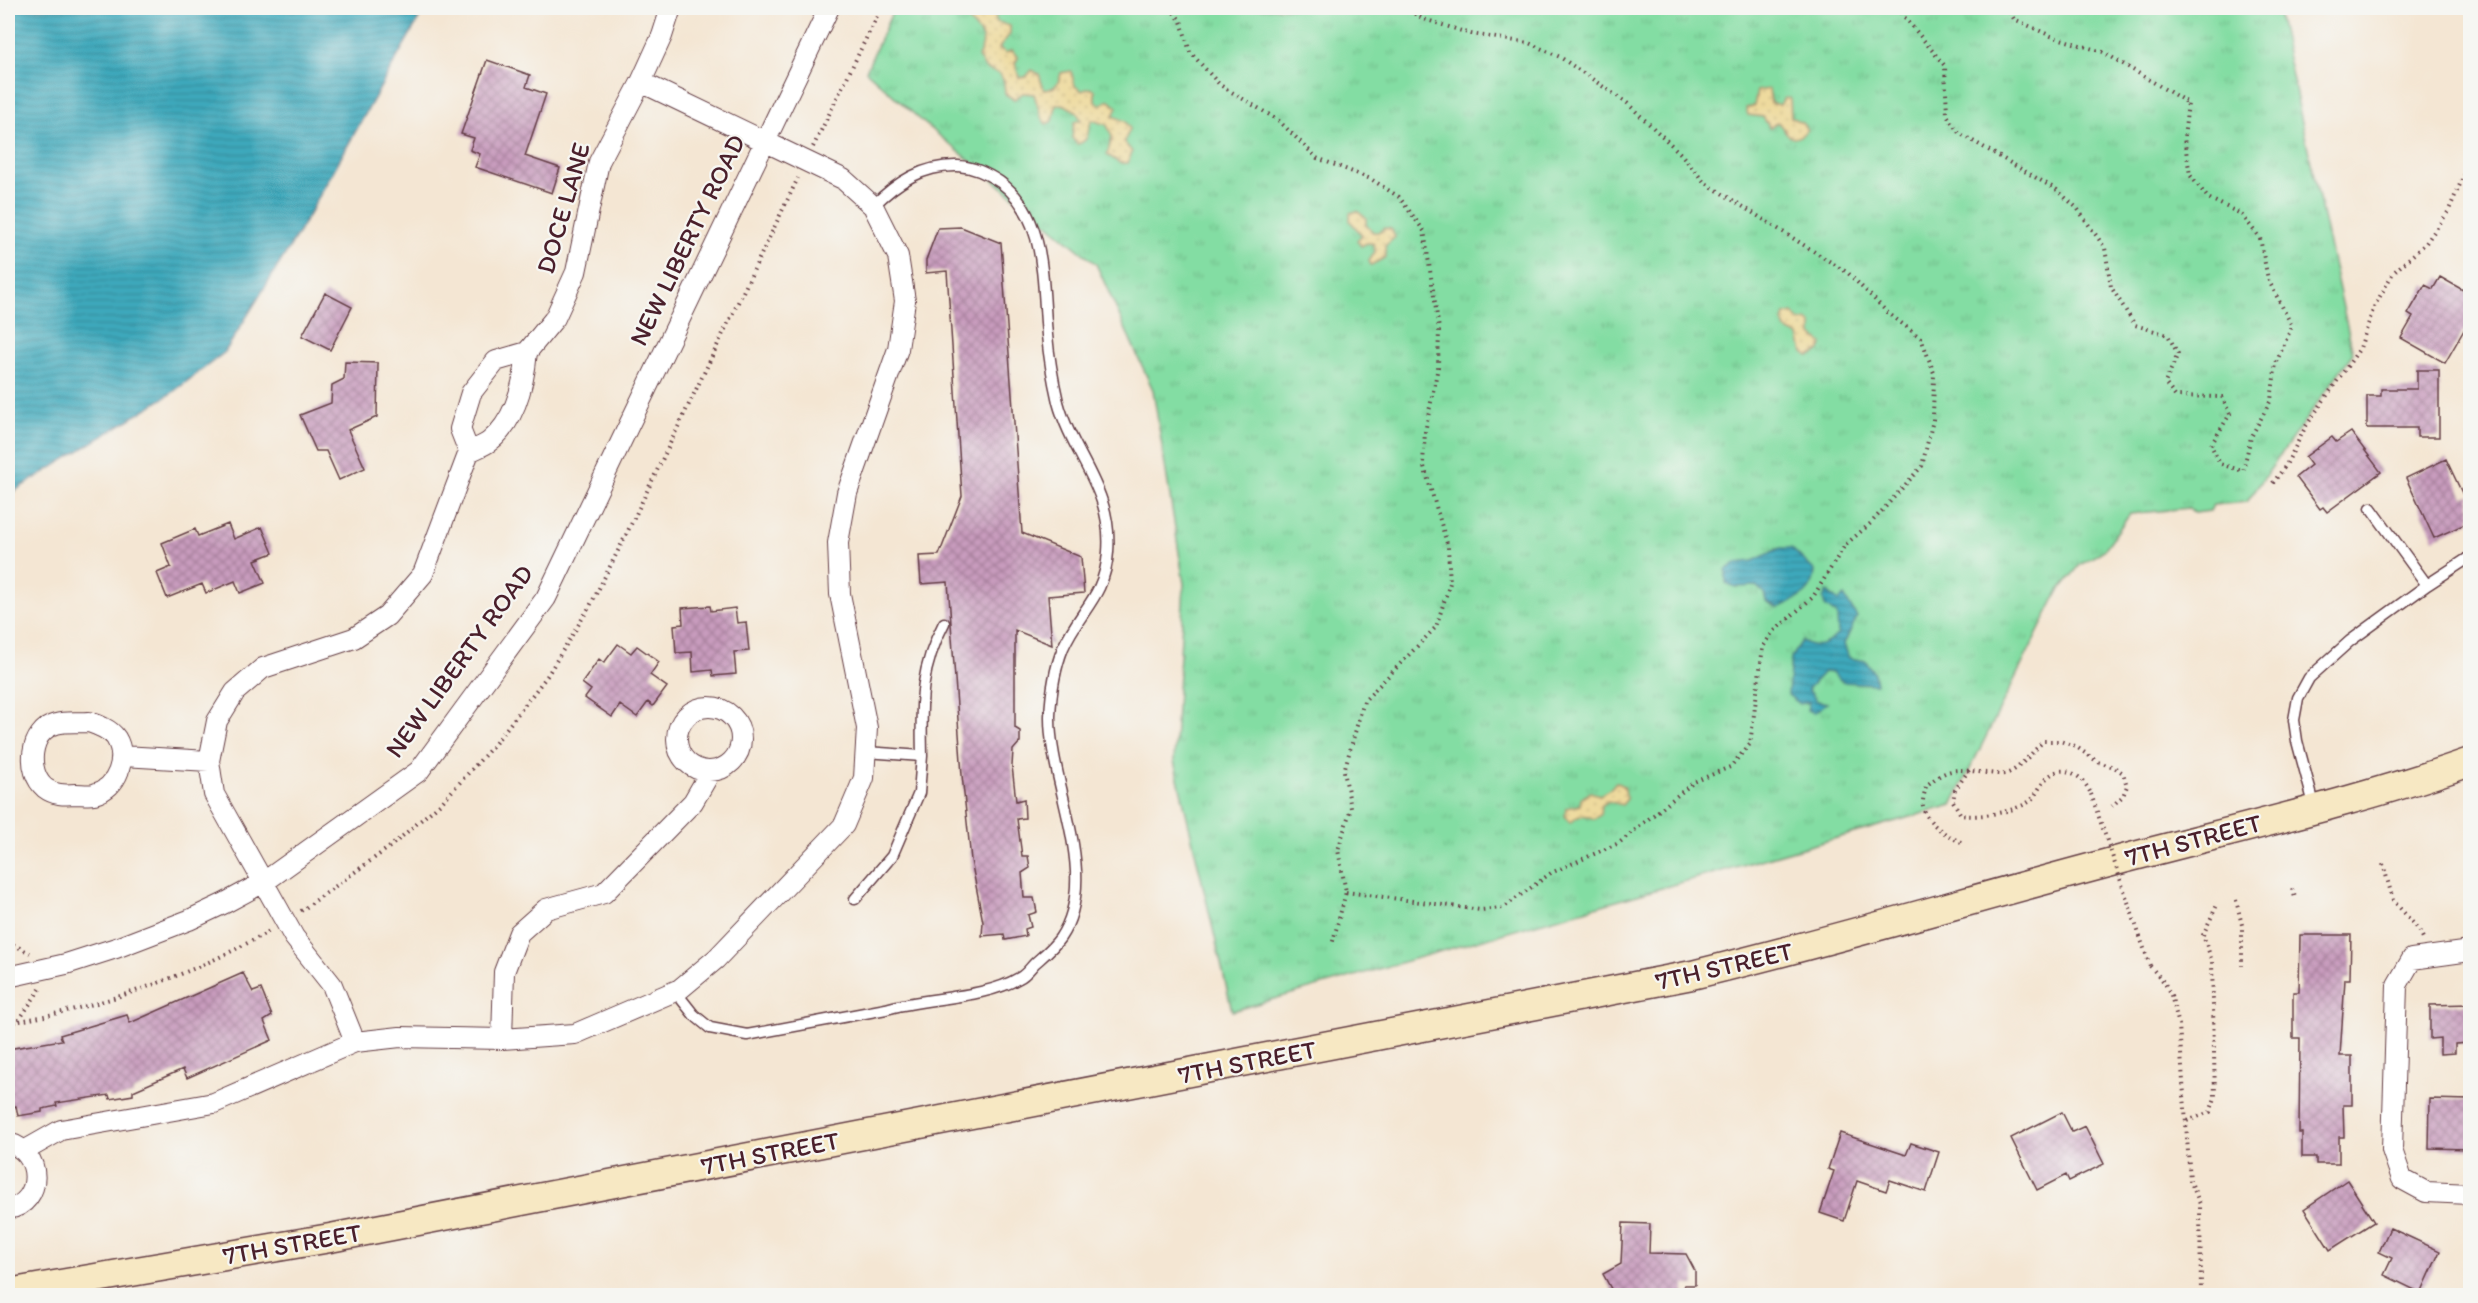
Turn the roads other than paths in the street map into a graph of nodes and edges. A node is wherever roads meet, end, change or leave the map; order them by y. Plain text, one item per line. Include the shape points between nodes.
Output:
1 (671, 8) edge
2 (829, 8) edge
3 (641, 82) junction
4 (765, 140) junction
5 (873, 206) junction
6 (527, 352) junction
7 (469, 452) junction
8 (2371, 508) dead end
9 (2470, 557) edge
10 (2427, 585) junction
11 (944, 623) dead end
12 (866, 752) junction
13 (123, 756) junction
14 (922, 756) junction
15 (209, 761) junction
16 (2470, 762) edge
17 (711, 771) dead end
18 (2315, 808) junction
19 (264, 882) junction
20 (855, 899) dead end
21 (2470, 951) edge
22 (8, 977) edge
23 (675, 991) junction
24 (502, 1039) junction
25 (355, 1042) junction
26 (16, 1147) edge
27 (2470, 1194) edge
28 (8, 1209) edge
29 (8, 1294) edge

1 - 3 street, DOCE LANE
2 - 4 street, NEW LIBERTY ROAD
3 - 4 street
3 - 6 street, DOCE LANE via 599,162 576,272 555,318
4 - 5 street via 843,179
4 - 19 street, NEW LIBERTY ROAD via 546,598 419,771
5 - 12 street via 898,256 905,301 898,349 847,493 838,543 840,594 867,728
5 - 23 lane via 896,183 911,175 948,166 977,169 1011,190 1035,235 1052,377 1060,407 1099,488 1107,519 1106,571 1100,589 1063,649 1050,718 1076,869 1075,903 1060,938 1022,977 998,988 747,1035 710,1028
6 - 7 street via 524,382 511,416 490,441
6 - 7 street via 496,361 471,393 460,429
7 - 15 street via 423,574 387,615 354,638 263,668 235,692 217,721
8 - 10 lane
9 - 10 lane
10 - 18 lane via 2350,641 2309,678 2298,698 2294,720 2297,741
11 - 14 lane via 926,667
12 - 14 lane
12 - 23 street via 864,778 844,825 716,959
13 - 13 street via 116,737 104,728 88,722 55,724 42,733 33,749 32,768 38,782 50,792 96,794 119,773
13 - 15 street
14 - 20 lane via 919,793 892,856
15 - 19 street via 214,794
16 - 18 street, 7TH STREET
17 - 24 street via 693,802 604,893 546,909 519,933 504,972
18 - 29 street, 7TH STREET via 1692,975 330,1238
19 - 22 street, NEW LIBERTY ROAD via 189,920 116,948
19 - 25 street via 294,937 332,985
21 - 27 street via 2412,959 2397,985 2392,1150 2402,1179 2426,1192
23 - 24 street via 575,1034
24 - 25 street via 400,1037
25 - 26 street via 214,1102 61,1130
26 - 28 street via 33,1162 36,1174 29,1196

